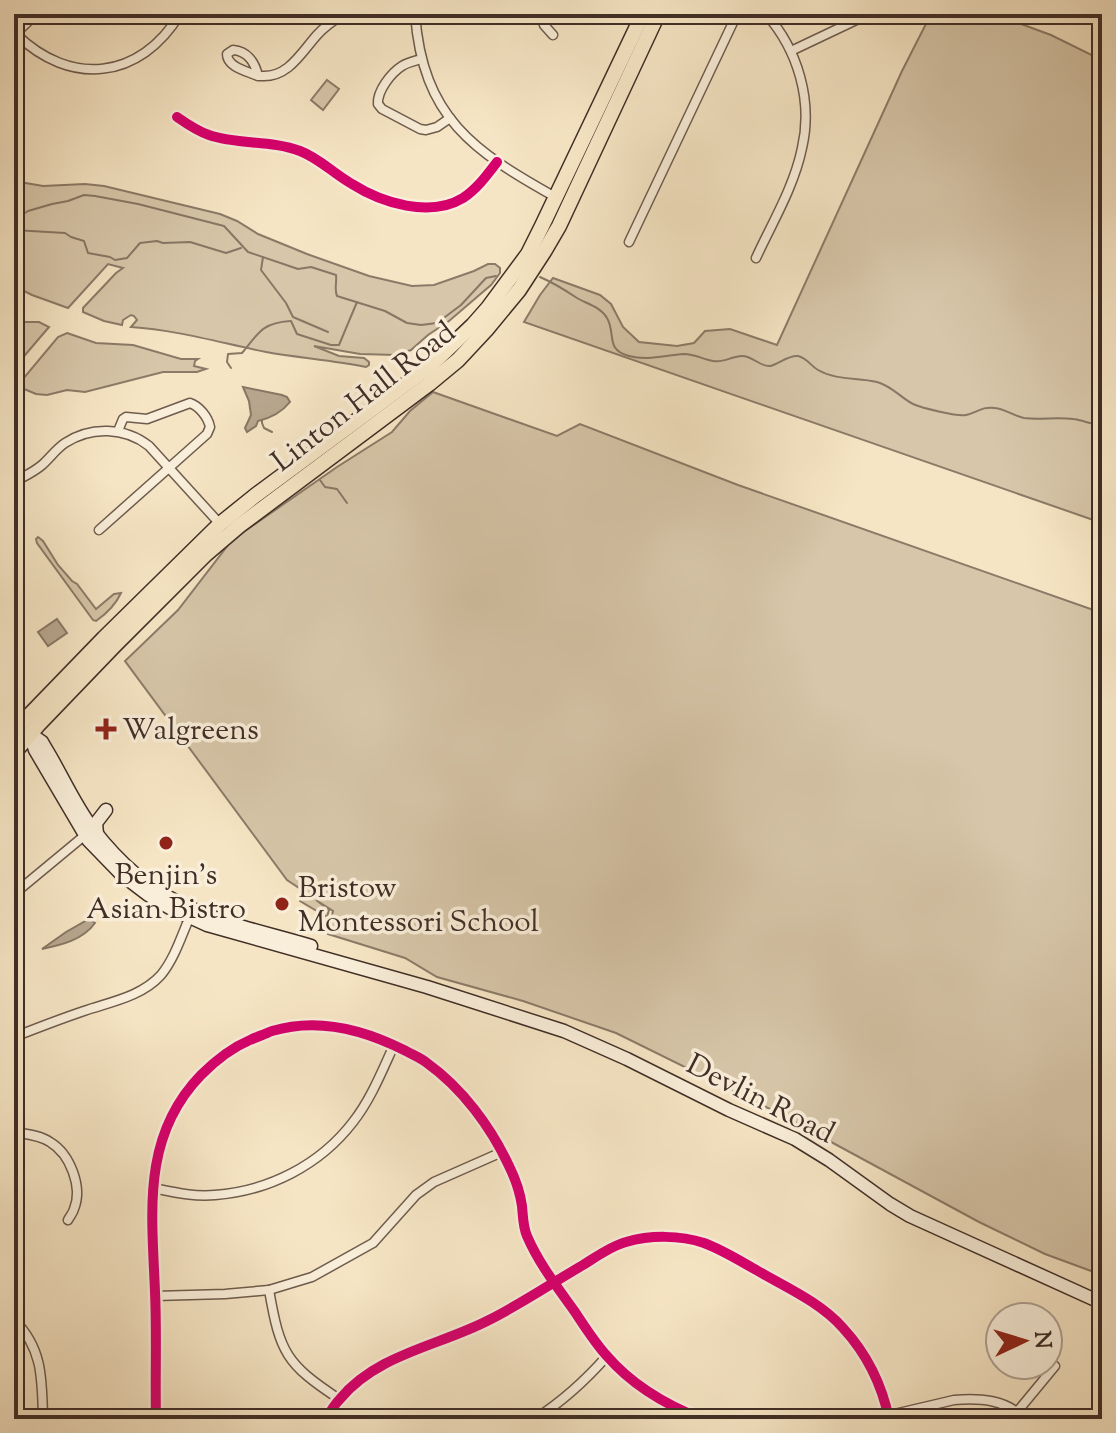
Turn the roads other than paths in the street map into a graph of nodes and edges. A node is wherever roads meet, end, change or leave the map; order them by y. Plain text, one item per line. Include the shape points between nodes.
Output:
1 (36, 14) edge
2 (180, 14) edge
3 (344, 14) edge
4 (415, 14) edge
5 (541, 14) edge
6 (643, 14) edge
7 (658, 14) edge
8 (737, 14) edge
9 (766, 14) edge
10 (869, 14) edge
11 (15, 34) edge
12 (553, 35) dead end
13 (791, 51) junction
14 (421, 59) junction
15 (258, 76) dead end
16 (177, 117) dead end
17 (450, 118) junction
18 (497, 162) junction
19 (562, 202) junction
20 (629, 242) dead end
21 (756, 258) dead end
22 (118, 431) junction
23 (169, 467) junction
24 (14, 482) edge
25 (220, 524) junction
26 (99, 530) dead end
27 (20, 726) edge
28 (14, 753) edge
29 (79, 808) junction
30 (91, 835) junction
31 (14, 894) edge
32 (191, 914) junction
33 (14, 1037) edge
34 (394, 1045) junction
35 (14, 1132) edge
36 (502, 1152) junction
37 (153, 1188) junction
38 (68, 1220) dead end
39 (553, 1283) junction
40 (269, 1290) junction
41 (155, 1296) junction
42 (1102, 1303) edge
43 (14, 1320) edge
44 (607, 1356) junction
45 (1044, 1381) edge
46 (339, 1399) junction
47 (1020, 1415) edge
48 (889, 1417) edge
49 (43, 1419) edge
50 (156, 1419) edge
51 (326, 1419) edge
52 (535, 1419) edge
53 (702, 1419) edge
54 (873, 1419) edge

1 - 11 street
2 - 11 street via 145,54 102,69 60,63
3 - 15 street via 320,31 282,73
4 - 14 street
5 - 12 street
6 - 19 main road, Linton Hall Road
7 - 19 main road, Linton Hall Road
8 - 20 street
9 - 13 street
10 - 13 street
13 - 21 street via 804,92 803,143
14 - 17 street
14 - 17 street via 399,68 378,95 378,104 420,129 432,129
16 - 18 street via 220,138 302,151 354,186 405,205 453,203 474,190
17 - 18 street
18 - 19 street
19 - 25 main road, Linton Hall Road via 488,308 429,367
19 - 27 main road, Linton Hall Road via 552,238 519,290 458,360 239,526 114,646
22 - 23 street via 140,438
22 - 23 street via 126,417 147,419 185,404 197,406 209,421 209,430
22 - 24 street via 71,439
23 - 25 street
23 - 26 street
25 - 27 main road, Linton Hall Road
27 - 28 main road, Linton Hall Road
27 - 29 main road, Devlin Road via 42,742
27 - 30 main road, Devlin Road
29 - 30 main road, Devlin Road
29 - 30 main road via 106,810
30 - 31 street
30 - 32 main road, Devlin Road via 105,859 131,882 159,903
32 - 33 street via 167,966 150,984 120,1000
32 - 42 main road, Devlin Road via 381,968 564,1031 795,1139 910,1216
34 - 36 street via 426,1061 457,1089
34 - 37 street via 354,1120 305,1166 244,1191 213,1195
34 - 37 street via 346,1028 311,1025 275,1030 243,1043 215,1060 170,1116
35 - 38 street via 51,1142 64,1155 77,1194
36 - 39 street via 519,1193 525,1233
36 - 40 street via 434,1182 373,1243 350,1257 312,1277
37 - 41 street
39 - 44 street
39 - 46 street via 488,1321 377,1368
39 - 48 street via 624,1242 672,1237 702,1242 796,1292 842,1326 870,1365
40 - 41 street
40 - 46 street via 286,1354
41 - 50 street
43 - 49 street via 34,1345
44 - 52 street via 586,1381
44 - 53 street via 653,1396
45 - 47 street
46 - 51 street
47 - 48 street via 1005,1405 968,1399
48 - 54 street

